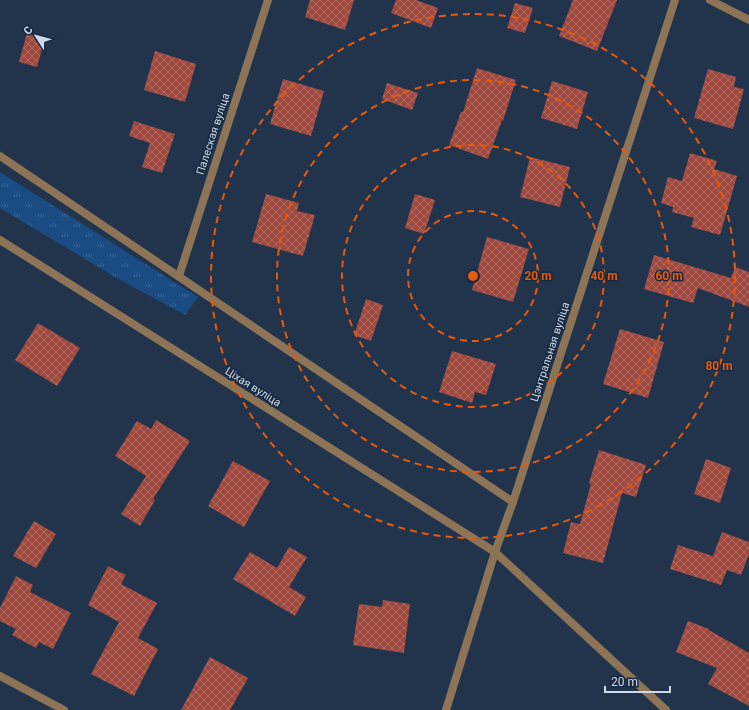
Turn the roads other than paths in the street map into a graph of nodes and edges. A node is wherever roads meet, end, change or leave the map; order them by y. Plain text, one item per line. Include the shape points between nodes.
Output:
1 (268, 0) edge
2 (675, 0) edge
3 (710, 0) edge
4 (749, 20) edge
5 (0, 156) edge
6 (0, 240) edge
7 (179, 276) junction
8 (513, 502) junction
9 (495, 552) junction
10 (0, 676) edge
11 (64, 710) edge
12 (446, 710) edge
13 (666, 710) edge

1 - 7 street, Палеская вуліца
2 - 8 street, Цэнтральная вуліца
3 - 4 street
5 - 7 street
6 - 9 street, Ціхая вуліца
7 - 8 street
8 - 9 street, Цэнтральная вуліца
9 - 12 street, Цэнтральная вуліца
9 - 13 street, Ціхая вуліца
10 - 11 street

